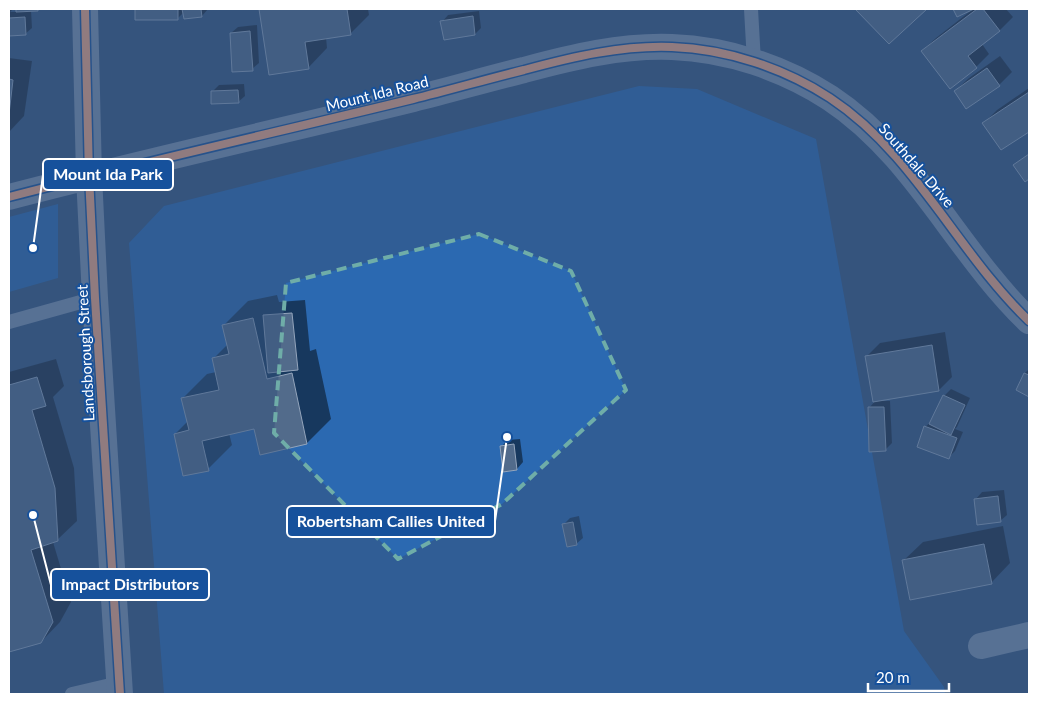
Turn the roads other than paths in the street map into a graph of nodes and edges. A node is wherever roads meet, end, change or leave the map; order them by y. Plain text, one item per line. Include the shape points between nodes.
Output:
1 (85, 9) edge
2 (751, 9) edge
3 (754, 62) junction
4 (89, 176) junction
5 (9, 197) edge
6 (95, 298) junction
7 (1029, 321) edge
8 (9, 322) edge
9 (1029, 635) edge
10 (981, 646) dead end
11 (120, 688) edge
12 (72, 694) edge

1 - 4 street, Landsborough Street
2 - 3 lane
3 - 4 street, Mount Ida Road via 714,52 671,47 589,54
3 - 7 street, Southdale Drive via 818,91 851,113 875,135 940,210 1007,300
4 - 5 street, Mount Ida Road
4 - 6 street, Landsborough Street
6 - 8 lane
6 - 11 street, Landsborough Street
9 - 10 street
11 - 12 lane

